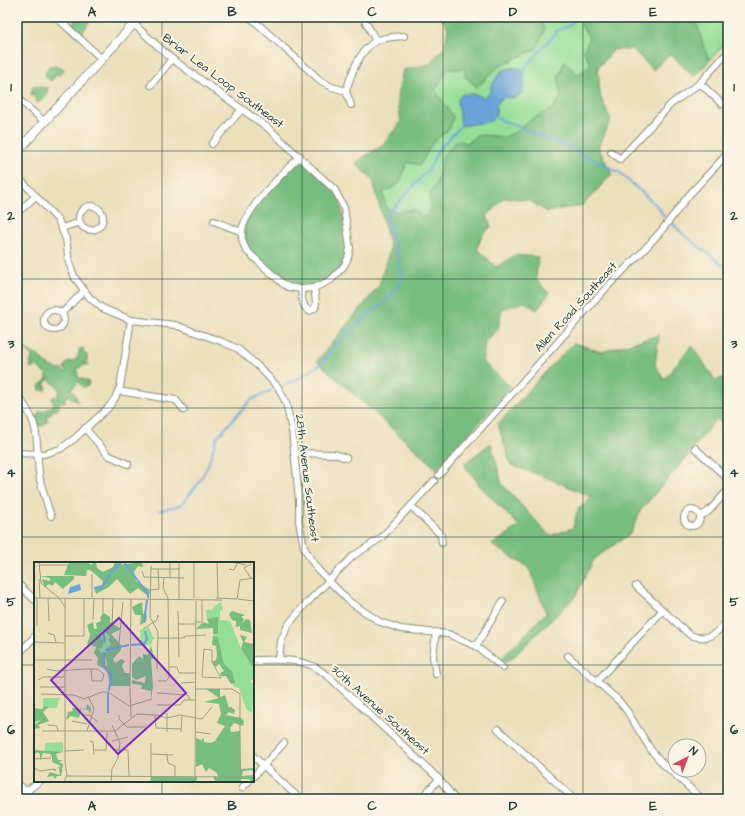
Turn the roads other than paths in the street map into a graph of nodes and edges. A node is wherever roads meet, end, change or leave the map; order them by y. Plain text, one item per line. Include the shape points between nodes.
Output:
1 (56, 17) edge
2 (126, 17) edge
3 (140, 17) edge
4 (250, 17) edge
5 (363, 17) edge
6 (134, 24) junction
7 (404, 36) dead end
8 (376, 41) junction
9 (728, 52) edge
10 (102, 59) junction
11 (172, 59) junction
12 (700, 84) junction
13 (151, 86) dead end
14 (346, 91) junction
15 (17, 98) edge
16 (722, 104) dead end
17 (351, 105) dead end
18 (242, 109) junction
19 (45, 122) junction
20 (212, 144) dead end
21 (17, 152) edge
22 (611, 152) dead end
23 (728, 153) edge
24 (300, 156) junction
25 (17, 176) edge
26 (36, 196) junction
27 (17, 213) edge
28 (214, 221) dead end
29 (80, 222) dead end
30 (62, 228) junction
31 (242, 232) junction
32 (314, 288) junction
33 (301, 289) junction
34 (84, 291) junction
35 (62, 313) dead end
36 (131, 320) junction
37 (118, 391) junction
38 (17, 395) edge
39 (184, 410) dead end
40 (85, 428) junction
41 (695, 448) dead end
42 (17, 453) edge
43 (294, 453) junction
44 (38, 455) junction
45 (346, 458) dead end
46 (128, 464) dead end
47 (439, 475) dead end
48 (728, 479) edge
49 (434, 481) dead end
50 (728, 490) edge
51 (411, 506) junction
52 (51, 516) dead end
53 (700, 516) dead end
54 (442, 543) dead end
55 (328, 580) junction
56 (17, 583) edge
57 (636, 586) dead end
58 (34, 599) edge
59 (503, 601) dead end
60 (662, 611) junction
61 (728, 620) edge
62 (436, 632) junction
63 (34, 637) edge
64 (476, 646) junction
65 (17, 656) edge
66 (568, 656) dead end
67 (254, 660) edge
68 (279, 660) junction
69 (503, 668) dead end
70 (436, 674) dead end
71 (597, 681) junction
72 (498, 729) dead end
73 (284, 743) dead end
74 (254, 757) edge
75 (264, 766) junction
76 (254, 776) edge
77 (440, 779) junction
78 (38, 782) edge
79 (248, 782) edge
80 (17, 783) edge
81 (242, 788) dead end
82 (25, 791) junction
83 (17, 798) edge
84 (34, 799) edge
85 (300, 799) edge
86 (421, 799) edge
87 (454, 799) edge
88 (574, 799) edge
89 (702, 799) edge

1 - 10 street
2 - 6 street, Briar Lea Loop Southeast
3 - 6 street
4 - 14 street via 321,80
5 - 8 street
6 - 10 street
6 - 11 street, Briar Lea Loop Southeast
7 - 8 street
8 - 14 street via 362,55 353,70
9 - 12 street
10 - 19 street
11 - 13 street
11 - 18 street, Briar Lea Loop Southeast
12 - 16 street
12 - 22 street via 671,104 620,159
14 - 17 street
15 - 19 street
18 - 20 street
18 - 24 street, Briar Lea Loop Southeast
19 - 21 street
23 - 47 street, Allen Road Southeast via 689,195 648,246 607,287
24 - 31 street via 256,204
24 - 32 street, Briar Lea Loop Southeast via 339,197 344,208 350,248 348,258 338,273 331,280
25 - 26 street, 28th Avenue Southeast
26 - 27 street
26 - 30 street, 28th Avenue Southeast
28 - 31 street
29 - 30 street
30 - 34 street, 28th Avenue Southeast via 69,263
31 - 33 street, Briar Lea Loop Southeast via 246,251 282,283 288,287
32 - 33 street, Briar Lea Loop Southeast
32 - 33 street via 316,305 309,311 304,306
34 - 35 street
34 - 36 street, 28th Avenue Southeast via 102,308
36 - 37 street
36 - 43 street, 28th Avenue Southeast via 175,325 238,349 270,378 283,396 292,430
37 - 39 street via 176,400
37 - 40 street via 108,408
38 - 44 street via 35,424
40 - 44 street via 60,449
40 - 46 street via 108,455
41 - 48 street
42 - 44 street
43 - 45 street via 335,454
43 - 55 street, 28th Avenue Southeast via 299,522 304,547
44 - 52 street via 40,479
49 - 51 street
50 - 53 street via 708,512
51 - 54 street via 441,535
51 - 55 street via 381,538 353,556
55 - 62 street, 28th Avenue Southeast via 350,602 380,622 401,628
55 - 68 street via 288,625 281,641
56 - 58 street
57 - 60 street
59 - 64 street
60 - 61 street via 690,635 699,638 714,634
60 - 71 street
62 - 64 street, 28th Avenue Southeast via 448,634
62 - 70 street via 433,657
63 - 65 street
64 - 69 street, 28th Avenue Southeast
66 - 71 street
67 - 68 street, 30th Avenue Southeast
68 - 77 street, 30th Avenue Southeast via 311,666 328,676
71 - 89 street via 628,711 651,750 663,764
72 - 88 street
73 - 75 street
74 - 75 street
75 - 76 street
75 - 85 street
77 - 86 street
77 - 87 street, 30th Avenue Southeast
78 - 82 street
79 - 81 street
80 - 82 street
82 - 83 street
82 - 84 street

